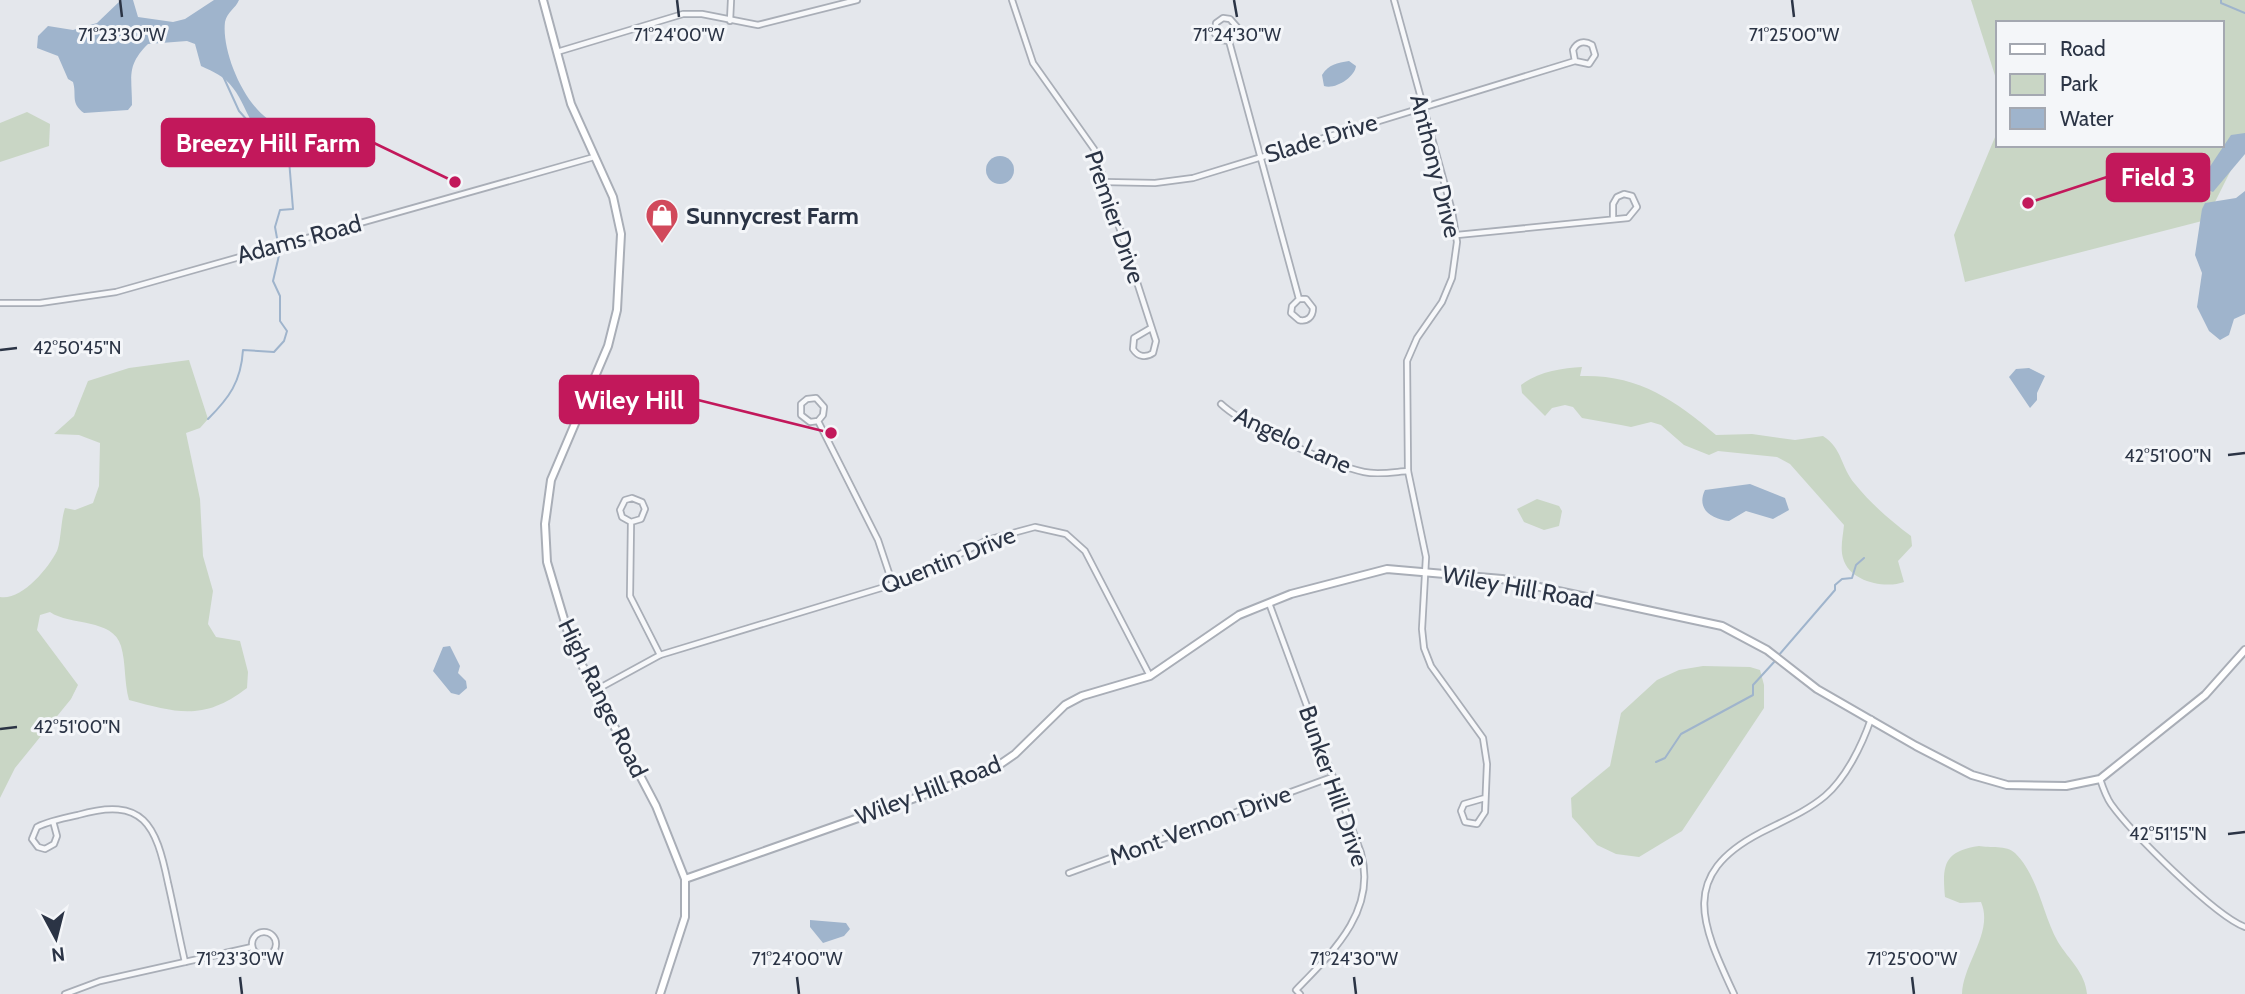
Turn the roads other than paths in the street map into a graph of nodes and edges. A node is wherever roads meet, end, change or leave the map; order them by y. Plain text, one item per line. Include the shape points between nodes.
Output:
1 (543, 0) edge
2 (731, 0) edge
3 (857, 0) edge
4 (1012, 0) edge
5 (1394, 0) edge
6 (730, 21) junction
7 (1229, 41) junction
8 (557, 52) junction
9 (1575, 61) junction
10 (1422, 107) junction
11 (1260, 156) junction
12 (594, 157) junction
13 (1104, 182) junction
14 (1613, 219) junction
15 (1457, 235) junction
16 (1299, 299) junction
17 (0, 303) edge
18 (1152, 328) junction
19 (1221, 404) dead end
20 (818, 421) junction
21 (1408, 471) junction
22 (631, 523) junction
23 (1427, 571) junction
24 (893, 585) junction
25 (1268, 602) junction
26 (2245, 650) edge
27 (660, 655) junction
28 (1150, 676) junction
29 (596, 690) junction
30 (1872, 718) junction
31 (1332, 776) junction
32 (2100, 779) junction
33 (1485, 798) junction
34 (53, 821) junction
35 (1069, 873) dead end
36 (685, 879) junction
37 (2245, 927) edge
38 (252, 947) junction
39 (185, 962) junction
40 (1298, 992) edge
41 (65, 994) edge
42 (660, 994) edge
43 (1290, 994) edge
44 (1734, 994) edge

1 - 8 street, High Range Road
2 - 6 street
3 - 6 street via 766,23
4 - 13 street, Premier Drive via 1033,63 1088,138
5 - 10 street, Anthony Drive
6 - 8 street via 683,14
7 - 7 street via 1237,27 1223,19 1216,23 1215,33
7 - 11 street
8 - 12 street, High Range Road via 577,121
9 - 9 street, Slade Drive via 1592,62 1592,45 1574,46
9 - 10 street, Slade Drive
10 - 11 street, Slade Drive
10 - 15 street, Anthony Drive
11 - 13 street, Slade Drive via 1181,180
11 - 16 street
12 - 17 street, Adams Road via 116,292 40,303
12 - 29 street, High Range Road via 620,222 617,310 595,382 555,468 545,537 548,571 563,622
13 - 18 street, Premier Drive
14 - 14 street via 1634,214 1637,207 1632,197 1617,197
14 - 15 street
15 - 21 street, Anthony Drive via 1449,290 1407,361
16 - 16 street via 1291,313 1306,320 1313,308 1307,299
18 - 18 street via 1155,349 1150,355 1138,355 1132,346 1134,338
19 - 21 street, Angelo Lane via 1239,420 1350,468 1374,473
20 - 20 street via 824,407 816,398 807,399 801,404 801,415 806,421
20 - 24 street via 874,533
21 - 23 street, Anthony Drive
22 - 22 street via 620,510 625,500 632,498 645,509 641,519
22 - 27 street via 631,596
23 - 25 street, Wiley Hill Road via 1369,571
23 - 30 street, Wiley Hill Road via 1511,580 1723,626 1767,650 1817,689
23 - 33 street, Anthony Drive via 1424,648 1431,666 1483,738
24 - 27 street, Quentin Drive
24 - 28 street, Quentin Drive via 993,537 1035,527 1054,529 1085,551
25 - 28 street, Wiley Hill Road via 1228,622
25 - 31 street, Bunker Hill Drive
26 - 32 street, Wiley Hill Road via 2191,708
27 - 29 street, Quentin Drive
28 - 36 street, Wiley Hill Road via 1070,702 1006,762 988,772
29 - 36 street, High Range Road via 661,817
30 - 32 street, Wiley Hill Road via 1938,757 1995,783 2066,786
30 - 44 street via 1828,793 1733,848 1712,872 1705,921
31 - 35 street, Mont Vernon Drive
31 - 40 street, Bunker Hill Drive via 1364,865 1364,896 1355,920
32 - 37 street via 2111,805 2132,828 2217,912
33 - 33 street via 1483,819 1477,824 1465,822 1464,804
34 - 34 street via 54,844 38,847 33,831
34 - 39 street via 114,807 133,812 149,824 161,849
36 - 42 street, High Range Road via 685,917
38 - 38 street via 256,954 266,956 275,949 275,942 270,933 260,933 253,937
38 - 39 street
39 - 41 street via 100,981
40 - 43 street, Bunker Hill Drive

